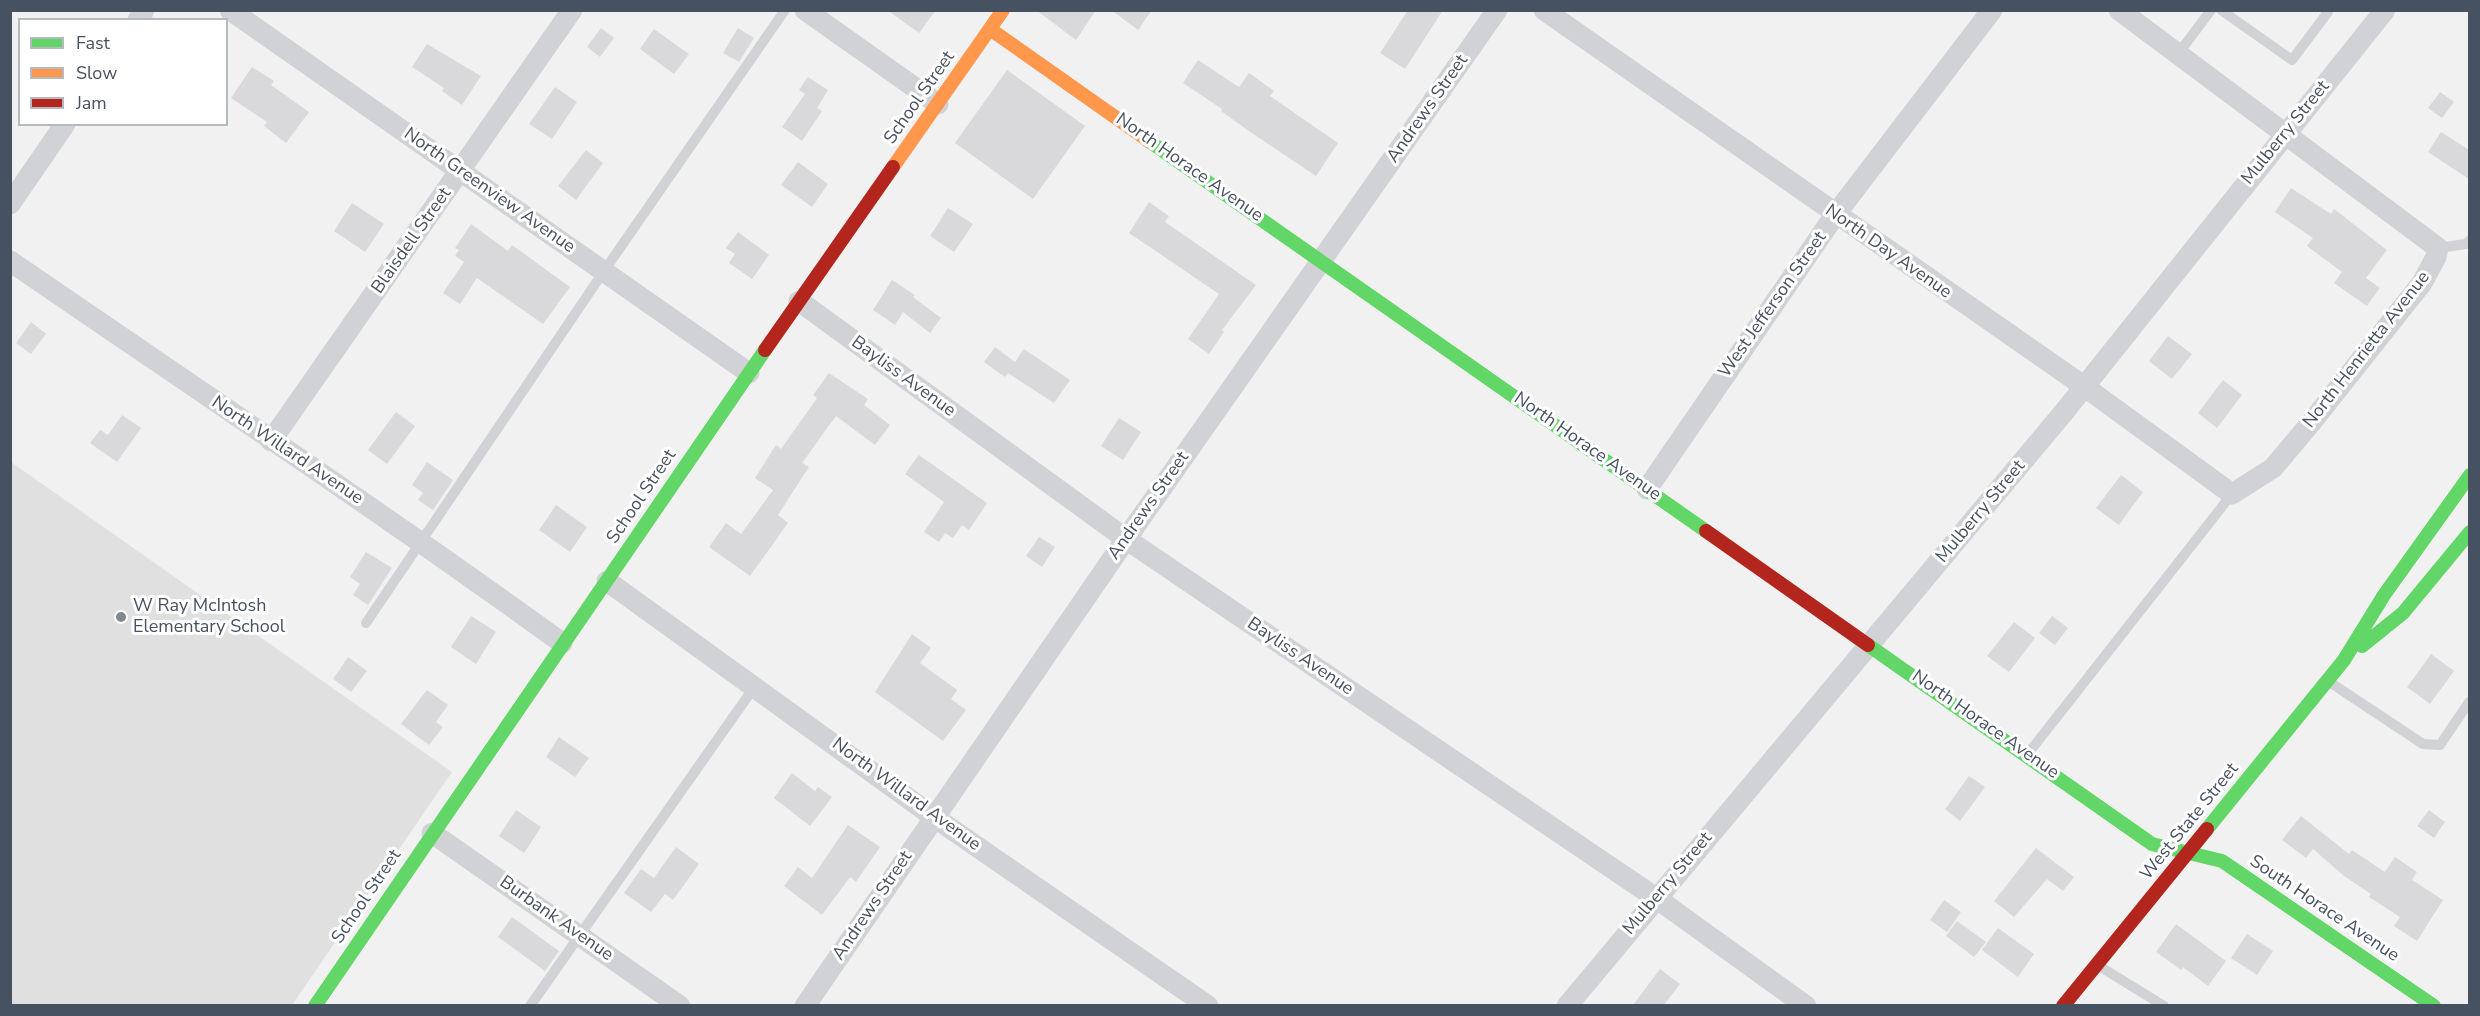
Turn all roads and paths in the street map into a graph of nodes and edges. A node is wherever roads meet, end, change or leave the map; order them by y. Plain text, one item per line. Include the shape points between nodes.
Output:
1 (230, 10) edge
2 (572, 10) edge
3 (785, 10) edge
4 (805, 10) edge
5 (1003, 10) edge
6 (1497, 10) edge
7 (1544, 10) edge
8 (1992, 10) edge
9 (2119, 10) edge
10 (2211, 10) edge
11 (2221, 10) edge
12 (2325, 10) edge
13 (2385, 10) edge
14 (990, 29) junction
15 (2178, 54) junction
16 (938, 104) junction
17 (64, 126) edge
18 (2285, 133) junction
19 (460, 172) junction
20 (10, 204) edge
21 (1835, 215) junction
22 (2469, 240) edge
23 (2438, 248) junction
24 (1321, 260) junction
25 (10, 261) edge
26 (604, 271) junction
27 (799, 302) junction
28 (749, 373) junction
29 (2085, 387) junction
30 (272, 441) junction
31 (2469, 475) edge
32 (1647, 489) junction
33 (2232, 494) junction
34 (2469, 532) edge
35 (1126, 538) junction
36 (421, 541) junction
37 (607, 580) junction
38 (366, 624) dead end
39 (562, 643) junction
40 (1871, 645) junction
41 (2344, 660) junction
42 (2328, 681) junction
43 (755, 686) junction
44 (2469, 702) edge
45 (2027, 755) junction
46 (934, 816) junction
47 (432, 833) junction
48 (2189, 852) junction
49 (1656, 898) junction
50 (579, 935) junction
51 (2096, 965) junction
52 (315, 1005) edge
53 (530, 1005) edge
54 (680, 1005) edge
55 (805, 1005) edge
56 (1208, 1005) edge
57 (1567, 1005) edge
58 (1806, 1005) edge
59 (2063, 1005) edge
60 (2164, 1005) edge
61 (2434, 1005) edge

1 - 19 street, North Greenview Avenue
2 - 19 street, Blaisdell Street
3 - 26 lane
4 - 16 street
5 - 14 main road, School Street
6 - 24 street, Andrews Street
7 - 21 street, North Day Avenue
8 - 21 street, West Jefferson Street
9 - 15 street
10 - 15 lane
11 - 12 lane via 2292,60 2328,12
13 - 18 street, Mulberry Street
14 - 16 main road, School Street
14 - 24 main road, North Horace Avenue
15 - 18 street
16 - 27 main road, School Street
17 - 20 street
18 - 23 street
18 - 29 street, Mulberry Street
19 - 26 street, North Greenview Avenue
19 - 30 street, Blaisdell Street
21 - 29 street, North Day Avenue
21 - 32 street, West Jefferson Street
22 - 23 lane via 2466,244
23 - 33 street, North Henrietta Avenue via 2422,284 2310,424 2273,468
24 - 32 main road, North Horace Avenue
24 - 35 street, Andrews Street
25 - 30 street, North Willard Avenue
26 - 28 street, North Greenview Avenue
26 - 36 lane
27 - 28 main road, School Street
27 - 35 street, Bayliss Avenue
28 - 37 main road, School Street
29 - 33 street, North Day Avenue
29 - 40 street, Mulberry Street
30 - 36 street, North Willard Avenue
31 - 41 main road, West State Street via 2384,595
32 - 40 main road, North Horace Avenue
33 - 45 lane
34 - 41 main road, West State Street via 2457,555 2403,613
35 - 46 street, Andrews Street
35 - 49 street, Bayliss Avenue
36 - 38 lane
36 - 39 street, North Willard Avenue
37 - 39 main road, School Street
37 - 43 street, North Willard Avenue
39 - 47 main road, School Street
40 - 45 main road, North Horace Avenue
40 - 49 street, Mulberry Street
41 - 42 main road, West State Street
42 - 44 lane via 2423,744 2440,745
42 - 48 main road, West State Street
43 - 46 street, North Willard Avenue
43 - 50 lane
45 - 48 main road, North Horace Avenue via 2152,844
46 - 55 street, Andrews Street
46 - 56 street, North Willard Avenue
47 - 50 street, Burbank Avenue
47 - 52 main road, School Street
48 - 51 main road, West State Street
48 - 61 main road, South Horace Avenue via 2222,861
49 - 57 street, Mulberry Street
49 - 58 street, Bayliss Avenue
50 - 53 lane
50 - 54 street, Burbank Avenue
51 - 59 main road, West State Street
51 - 60 lane

